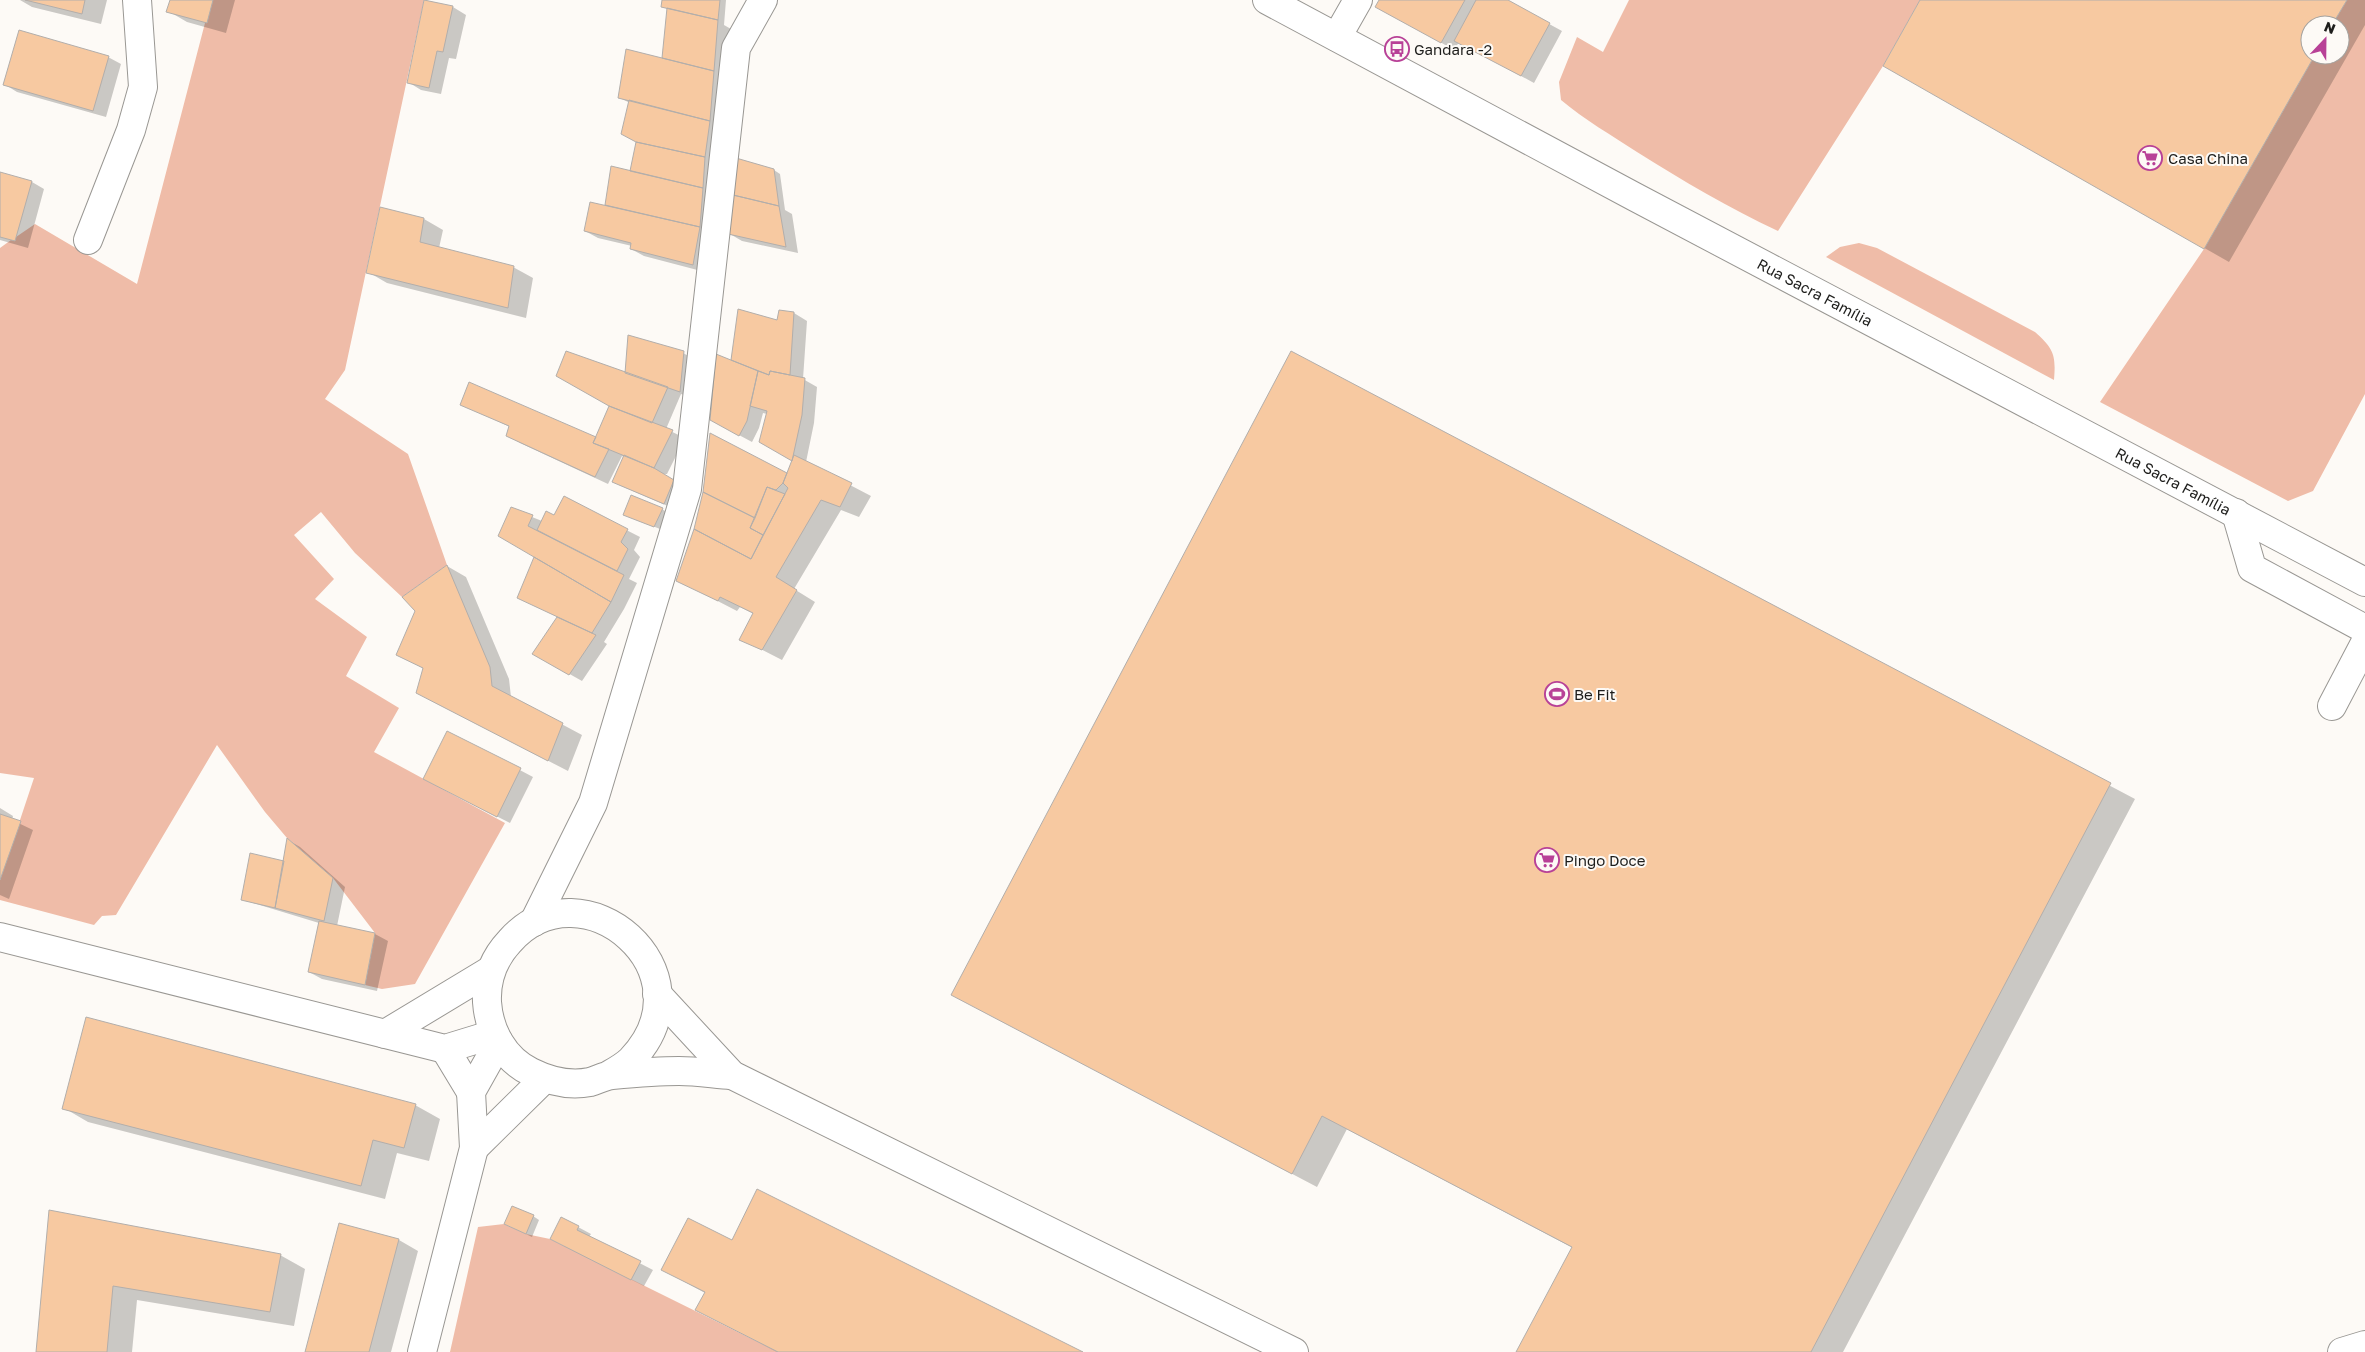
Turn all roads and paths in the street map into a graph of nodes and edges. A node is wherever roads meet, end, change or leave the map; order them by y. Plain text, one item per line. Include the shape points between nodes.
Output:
1 (137, 0) edge
2 (763, 0) edge
3 (1266, 0) edge
4 (1358, 0) edge
5 (1336, 37) junction
6 (88, 240) dead end
7 (2236, 513) junction
8 (2365, 582) edge
9 (2365, 628) edge
10 (2365, 643) edge
11 (2332, 706) dead end
12 (534, 922) junction
13 (0, 938) edge
14 (491, 970) junction
15 (657, 994) junction
16 (385, 1034) junction
17 (496, 1038) junction
18 (445, 1048) junction
19 (732, 1075) junction
20 (609, 1076) junction
21 (544, 1079) junction
22 (471, 1092) junction
23 (474, 1148) junction
24 (2365, 1345) edge
25 (422, 1352) edge
26 (1294, 1352) edge
27 (2342, 1352) edge

1 - 6 street via 143,87 131,130
2 - 12 street via 736,48 687,489 593,803
3 - 5 street, Rua Sacra Família
4 - 5 street
5 - 7 street, Rua Sacra Família
7 - 8 street, Rua Sacra Família
7 - 9 street via 2252,568
10 - 11 street
12 - 14 street via 516,934 501,951
12 - 15 street via 549,916 576,914 613,924 634,940 649,962
13 - 16 street
14 - 16 street
14 - 17 street via 488,1013
15 - 19 street
15 - 20 street via 655,1018 646,1042 630,1061
16 - 18 street
17 - 18 street
17 - 21 street via 510,1058
17 - 22 street
18 - 22 street
19 - 20 street via 680,1071
19 - 26 street
20 - 21 street via 588,1082
21 - 23 street
22 - 23 street
23 - 25 street
24 - 27 street

